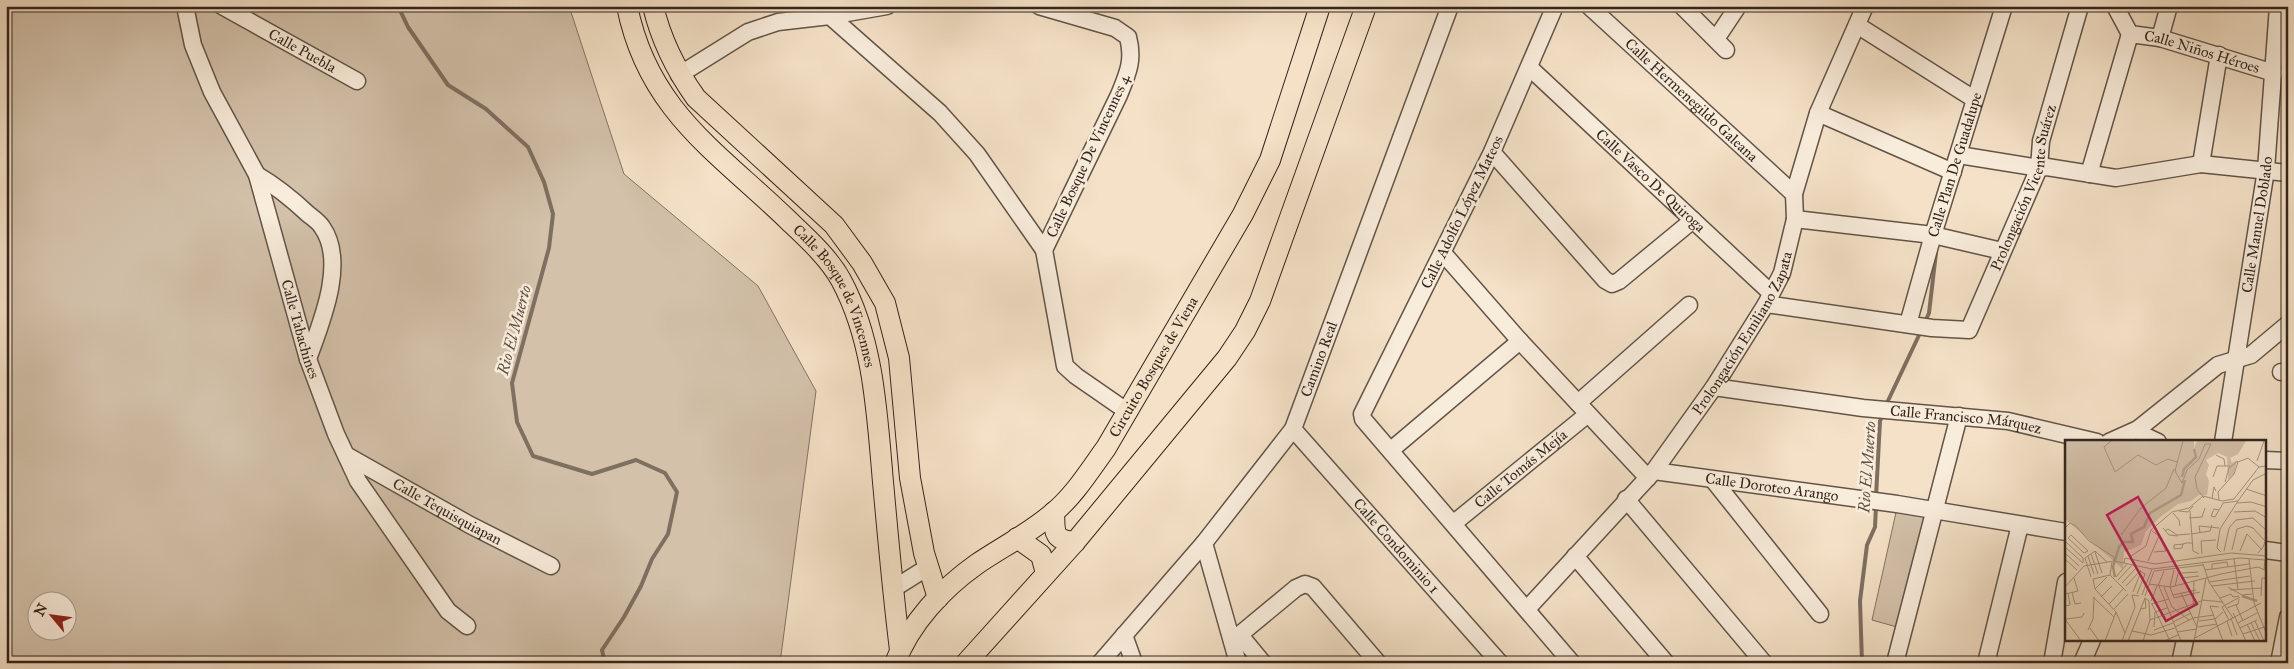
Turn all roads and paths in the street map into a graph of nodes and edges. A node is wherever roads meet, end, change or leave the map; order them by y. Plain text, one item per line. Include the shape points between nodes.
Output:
1 (185, 6) edge
2 (222, 6) edge
3 (627, 6) edge
4 (652, 6) edge
5 (887, 6) edge
6 (1040, 6) edge
7 (1320, 6) edge
8 (1366, 6) edge
9 (1450, 6) edge
10 (1555, 6) edge
11 (1588, 6) edge
12 (1682, 6) edge
13 (1738, 6) edge
14 (1865, 6) edge
15 (2004, 6) edge
16 (2080, 6) edge
17 (2114, 6) edge
18 (2169, 6) edge
19 (2278, 6) edge
20 (830, 16) junction
21 (1857, 25) junction
22 (2130, 34) junction
23 (2160, 38) junction
24 (2219, 55) junction
25 (1530, 68) junction
26 (2274, 73) junction
27 (679, 75) junction
28 (356, 81) dead end
29 (1974, 99) junction
30 (1818, 113) junction
31 (1492, 152) junction
32 (1959, 155) junction
33 (2201, 164) junction
34 (2039, 168) junction
35 (2266, 170) junction
36 (1954, 172) junction
37 (2288, 173) edge
38 (2089, 174) junction
39 (257, 175) junction
40 (1794, 194) junction
41 (1795, 219) junction
42 (1693, 220) junction
43 (1933, 235) junction
44 (1044, 250) junction
45 (2002, 251) junction
46 (1442, 253) junction
47 (1768, 299) junction
48 (1688, 305) dead end
49 (1911, 324) junction
50 (2288, 324) edge
51 (1520, 341) junction
52 (308, 359) junction
53 (2236, 359) junction
54 (1714, 387) junction
55 (1583, 408) junction
56 (1128, 412) junction
57 (1959, 416) junction
58 (1293, 429) junction
59 (2138, 429) junction
60 (2089, 440) edge
61 (2113, 440) edge
62 (2154, 440) edge
63 (2224, 440) edge
64 (1391, 450) junction
65 (346, 455) junction
66 (2266, 460) edge
67 (2288, 461) edge
68 (1651, 474) junction
69 (1714, 481) junction
70 (1626, 499) junction
71 (1933, 511) junction
72 (1054, 512) junction
73 (1454, 523) junction
74 (2020, 525) junction
75 (2065, 532) edge
76 (1017, 538) junction
77 (1075, 542) junction
78 (1204, 543) junction
79 (2266, 550) edge
80 (2288, 553) edge
81 (1575, 556) junction
82 (551, 566) dead end
83 (928, 567) junction
84 (1046, 573) junction
85 (2065, 588) edge
86 (893, 589) junction
87 (938, 598) junction
88 (1528, 609) junction
89 (1820, 614) dead end
90 (2288, 617) edge
91 (466, 626) dead end
92 (1124, 635) junction
93 (1236, 638) junction
94 (2091, 642) edge
95 (2185, 642) edge
96 (898, 656) edge
97 (966, 663) edge
98 (1100, 663) edge
99 (1134, 663) edge
100 (1238, 663) edge
101 (1263, 663) edge
102 (1378, 663) edge
103 (1500, 663) edge
104 (1572, 663) edge
105 (1666, 663) edge
106 (1764, 663) edge
107 (1894, 663) edge
108 (1986, 663) edge
109 (2052, 663) edge
110 (2082, 663) edge
111 (2180, 663) edge
112 (2279, 663) edge

1 - 39 street, Calle Tabachines via 193,46 212,92
2 - 28 street, Calle Puebla
3 - 86 main road, Calle Bosque de Vincennes via 630,25 654,82 671,107 700,140 809,241 840,278 858,317 875,397
4 - 27 main road, Calle Bosque de Vincennes via 658,30
5 - 20 street
6 - 44 street, Calle Bosque De Vincennes 4 via 1115,28 1128,37 1132,52 1119,95
7 - 56 main road, Circuito Bosques de Viena via 1270,160 1243,214
8 - 77 main road via 1260,301 1245,331 1227,358
9 - 58 street, Camino Real
10 - 25 street, Calle Adolfo López Mateos
11 - 40 street, Calle Hermenegildo Galeana
12 - 13 street via 1721,44
14 - 21 street, Prolongación Emiliano Zapata
15 - 29 street, Calle Plan De Guadalupe
16 - 34 street, Prolongación Vicente Suárez via 2041,141
17 - 22 street, Calle Niños Héroes
18 - 23 street
19 - 26 street, Calle Manuel Doblado
20 - 27 street via 778,22 748,32
20 - 44 street, Calle Bosque De Vincennes 4 via 940,113 977,154
21 - 29 street
21 - 30 street, Prolongación Emiliano Zapata
22 - 23 street, Calle Niños Héroes
22 - 38 street
23 - 24 street, Calle Niños Héroes
24 - 26 street, Calle Niños Héroes
24 - 33 street
25 - 31 street, Calle Adolfo López Mateos
25 - 42 street, Calle Vasco De Quiroga
26 - 35 street, Calle Manuel Doblado
27 - 83 main road, Calle Bosque de Vincennes via 696,98 834,225 862,263 885,303 899,358 910,478
29 - 32 street, Calle Plan De Guadalupe
30 - 36 street
30 - 40 street, Prolongación Emiliano Zapata
31 - 42 street via 1612,284 1619,282
31 - 46 street, Calle Adolfo López Mateos
32 - 34 street
32 - 36 street, Calle Plan De Guadalupe
33 - 35 street
33 - 38 street via 2116,178
34 - 38 street
34 - 45 street, Prolongación Vicente Suárez
35 - 37 street
35 - 53 street, Calle Manuel Doblado
36 - 43 street, Calle Plan De Guadalupe
39 - 52 street, Calle Tabachines
39 - 52 street via 282,190 322,227 330,245 333,268 326,306
40 - 41 street, Prolongación Emiliano Zapata
41 - 43 street
41 - 47 street, Prolongación Emiliano Zapata via 1782,272
42 - 47 street, Calle Vasco De Quiroga
43 - 45 street
43 - 49 street, Calle Plan De Guadalupe
44 - 56 street, Calle Bosque De Vincennes 4 via 1065,366
45 - 49 street, Prolongación Vicente Suárez via 1969,330
46 - 51 street
46 - 64 street, Calle Adolfo López Mateos via 1362,414
47 - 49 street
47 - 54 street, Prolongación Emiliano Zapata
48 - 55 street, Calle Tomás Mejía
50 - 53 street via 2251,355
51 - 55 street
51 - 64 street
52 - 65 street, Calle Tabachines
53 - 59 street via 2218,365
53 - 63 street, Calle Manuel Doblado
54 - 57 street, Calle Francisco Márquez via 1881,410
54 - 68 street, Prolongación Emiliano Zapata
55 - 68 street
55 - 73 street, Calle Tomás Mejía
56 - 72 main road, Circuito Bosques de Viena via 1084,478
57 - 60 street, Calle Francisco Márquez via 2008,420
57 - 71 street
58 - 78 street, Camino Real
58 - 103 street, Calle Condominio 1
59 - 61 street
59 - 62 street
64 - 73 street
65 - 82 street, Calle Tequisquiapan via 470,525
65 - 91 street, Calle Tabachines via 358,481 448,611
66 - 67 street
68 - 69 street, Calle Doroteo Arango
68 - 70 street, Prolongación Emiliano Zapata
69 - 71 street, Calle Doroteo Arango
69 - 89 street
70 - 81 street, Prolongación Emiliano Zapata
70 - 106 street
71 - 74 street, Calle Doroteo Arango
71 - 107 street
72 - 76 main road, Circuito Bosques de Viena
72 - 77 main road via 1057,537
73 - 88 street
74 - 75 street, Calle Doroteo Arango
74 - 108 street
76 - 84 main road via 1041,555
76 - 87 main road, Circuito Bosques de Viena via 976,565
77 - 84 main road
78 - 92 street, Camino Real
78 - 93 street
79 - 80 street
81 - 88 street, Prolongación Emiliano Zapata
81 - 105 street
83 - 86 street
83 - 87 main road, Calle Bosque de Vincennes
84 - 97 main road
85 - 109 street
86 - 96 main road, Calle Bosque de Vincennes
87 - 96 main road, Circuito Bosques de Viena via 912,631
88 - 104 street
90 - 112 street
92 - 98 street, Camino Real
92 - 99 street
93 - 100 street
93 - 101 street
93 - 102 street via 1305,584 1313,587
94 - 110 street
95 - 111 street

